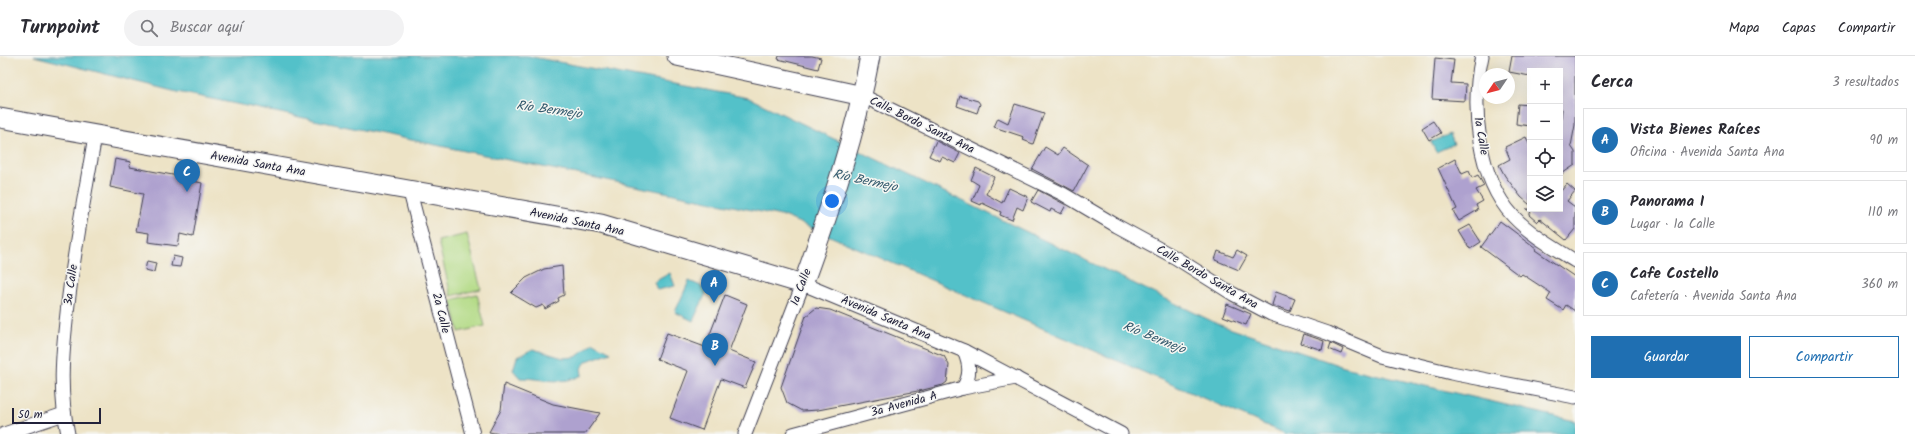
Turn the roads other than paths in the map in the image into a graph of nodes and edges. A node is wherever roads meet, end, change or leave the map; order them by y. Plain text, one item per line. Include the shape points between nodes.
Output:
1 (677, 56) edge
2 (870, 56) edge
3 (1482, 56) edge
4 (863, 96) junction
5 (0, 118) edge
6 (95, 136) junction
7 (410, 192) junction
8 (1575, 261) edge
9 (803, 284) junction
10 (964, 351) junction
11 (1016, 378) junction
12 (963, 388) junction
13 (1575, 397) edge
14 (64, 414) junction
15 (1114, 432) edge
16 (4, 434) edge
17 (68, 434) edge
18 (473, 434) edge
19 (745, 434) edge
20 (793, 434) edge

1 - 4 main road
2 - 4 main road, 1a Calle
3 - 8 street, 1a Calle via 1476,100 1478,131 1496,191 1513,215 1537,237
4 - 9 main road, 1a Calle
4 - 13 street, Calle Bordo Santa Ana via 1063,194 1271,314 1327,333 1382,356 1451,373
5 - 6 main road, Avenida Santa Ana
6 - 7 main road, Avenida Santa Ana
6 - 14 street, 3a Calle via 69,291 61,367
7 - 9 main road, Avenida Santa Ana via 601,224
7 - 18 street, 2a Calle
9 - 10 street, Avenida Santa Ana
9 - 19 street, 1a Calle
10 - 11 street, Avenida Santa Ana
10 - 12 street via 970,364 968,379
11 - 12 street, 3a Avenida A
11 - 15 street, Avenida Santa Ana
12 - 20 street, 3a Avenida A
14 - 16 street
14 - 17 street, 3a Calle

